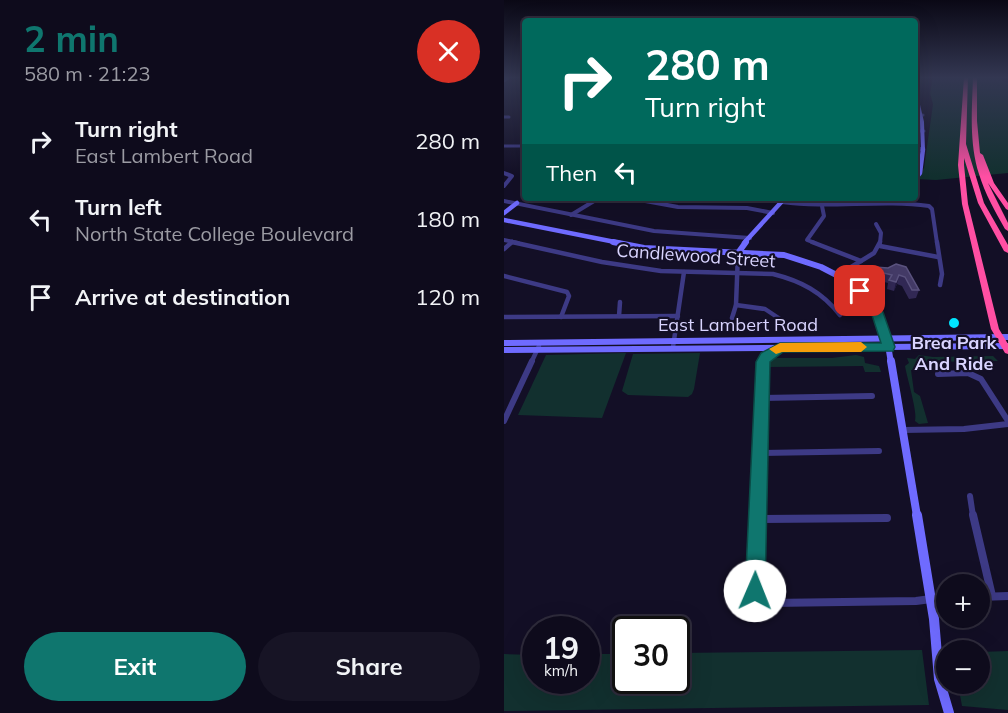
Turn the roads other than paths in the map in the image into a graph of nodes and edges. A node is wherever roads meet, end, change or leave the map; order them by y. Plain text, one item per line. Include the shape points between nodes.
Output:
1 (921, 110) edge
2 (965, 110) edge
3 (974, 110) edge
4 (918, 115) edge
5 (922, 115) junction
6 (504, 117) edge
7 (509, 117) dead end
8 (918, 131) edge
9 (924, 131) junction
10 (973, 136) junction
11 (963, 144) junction
12 (504, 146) edge
13 (522, 146) edge
14 (918, 149) edge
15 (922, 149) junction
16 (918, 168) edge
17 (504, 173) edge
18 (504, 186) edge
19 (504, 201) edge
20 (594, 201) edge
21 (645, 201) edge
22 (783, 201) edge
23 (790, 201) edge
24 (517, 203) junction
25 (822, 206) junction
26 (1008, 208) edge
27 (504, 213) edge
28 (773, 213) junction
29 (571, 215) junction
30 (504, 220) edge
31 (876, 224) dead end
32 (1007, 228) edge
33 (750, 238) junction
34 (504, 240) edge
35 (512, 242) junction
36 (880, 246) junction
37 (504, 249) edge
38 (1008, 251) edge
39 (738, 253) junction
40 (938, 257) junction
41 (861, 261) junction
42 (684, 272) junction
43 (737, 272) junction
44 (838, 275) junction
45 (504, 276) edge
46 (939, 285) dead end
47 (620, 302) dead end
48 (736, 305) junction
49 (840, 315) dead end
50 (619, 316) junction
51 (678, 316) junction
52 (504, 317) edge
53 (561, 317) junction
54 (732, 318) dead end
55 (789, 326) dead end
56 (504, 343) edge
57 (888, 343) junction
58 (1005, 343) edge
59 (674, 344) junction
60 (540, 346) junction
61 (780, 347) junction
62 (504, 350) edge
63 (938, 374) dead end
64 (872, 396) dead end
65 (761, 398) junction
66 (504, 421) edge
67 (1008, 423) edge
68 (903, 430) junction
69 (879, 451) dead end
70 (759, 453) junction
71 (970, 496) dead end
72 (887, 518) dead end
73 (757, 519) junction
74 (992, 596) joint
75 (1008, 596) edge
76 (931, 597) junction
77 (936, 597) edge
78 (949, 713) edge

1 - 5 main road
2 - 11 highway
3 - 10 highway
4 - 5 street
5 - 9 main road
6 - 7 street
8 - 9 street
9 - 15 main road
10 - 26 highway via 992,183
10 - 32 highway via 978,166
11 - 38 highway via 981,203
11 - 58 highway via 965,204 984,289
12 - 13 street
14 - 15 street
15 - 16 main road
17 - 18 street via 512,176
19 - 24 street
20 - 29 street
21 - 28 street
22 - 28 main road
23 - 25 street
24 - 27 main road
24 - 29 street
25 - 40 street via 929,206
25 - 41 street via 824,216 807,240
28 - 33 main road
29 - 33 street via 654,231
30 - 39 main road via 644,248
31 - 36 street via 881,233
33 - 39 main road
34 - 35 street, Candlewood Street
35 - 37 street
35 - 42 street, Candlewood Street via 617,265
36 - 40 street
36 - 41 street
39 - 43 street
39 - 44 main road via 784,255
40 - 46 street via 942,274
41 - 44 street
42 - 43 street, Candlewood Street
42 - 51 street
43 - 48 street
43 - 49 street, Candlewood Street via 776,275 800,282 826,298
44 - 57 main road via 869,301 882,322
45 - 53 street via 567,292
47 - 50 street
48 - 54 street
48 - 55 street via 770,309
50 - 51 street
50 - 53 street
51 - 59 street
52 - 53 street
56 - 60 main road, East Lambert Road
57 - 58 main road, East Lambert Road
57 - 59 main road, East Lambert Road
57 - 61 main road, East Lambert Road
57 - 68 main road
59 - 60 main road, East Lambert Road
59 - 61 main road, East Lambert Road
60 - 62 main road, East Lambert Road
60 - 66 street
61 - 65 street via 763,362
63 - 67 street via 975,375 981,379
64 - 65 street
65 - 70 street
67 - 68 street via 964,429
68 - 76 main road
69 - 70 street
70 - 73 street
71 - 74 street
72 - 73 street
73 - 76 street via 754,584 758,598 771,603 916,601
74 - 75 street
76 - 77 street
76 - 78 main road via 938,672

